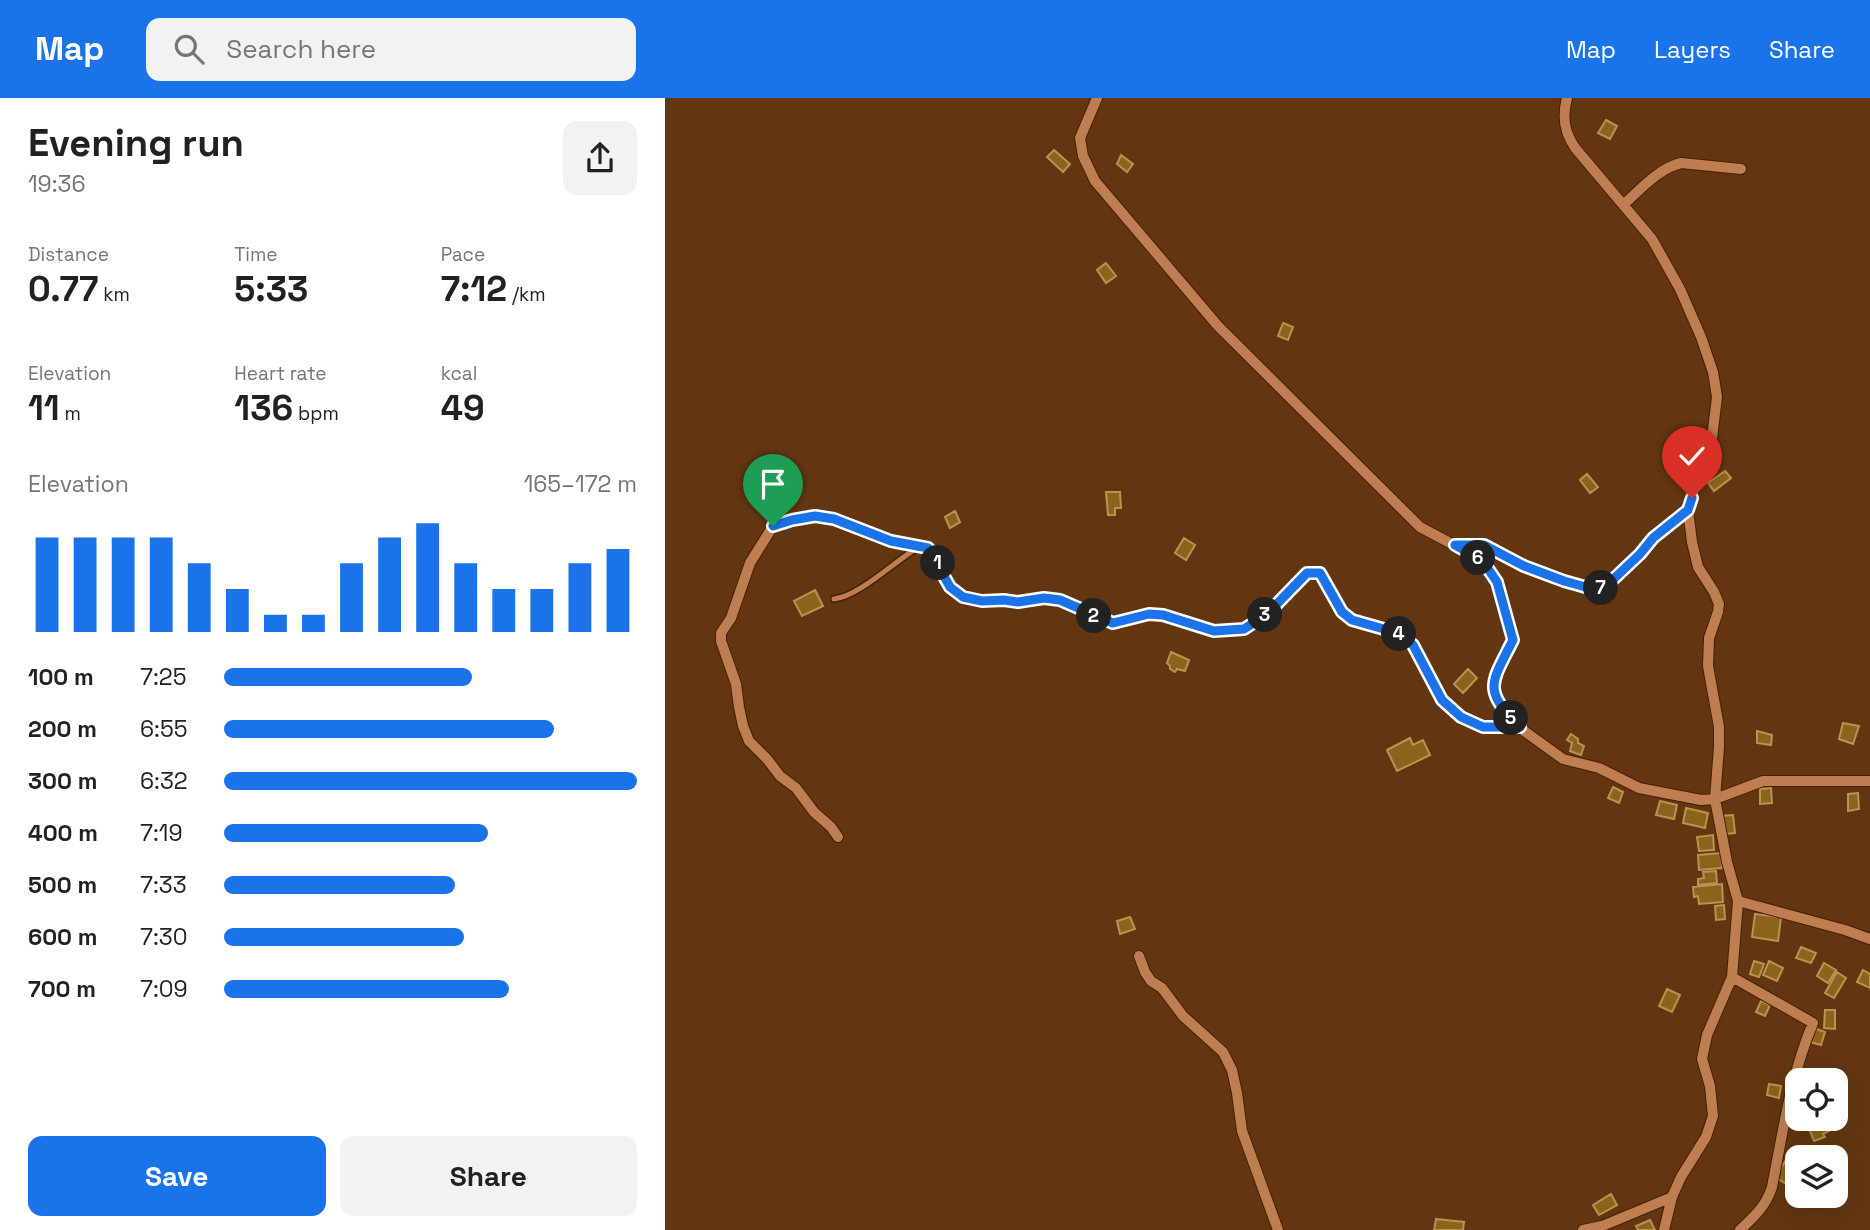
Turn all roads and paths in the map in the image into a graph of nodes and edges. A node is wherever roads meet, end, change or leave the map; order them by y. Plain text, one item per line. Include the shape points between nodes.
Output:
1 (1097, 98) edge
2 (1567, 98) edge
3 (1741, 169) dead end
4 (1623, 205) junction
5 (1688, 510) junction
6 (1455, 545) junction
7 (919, 546) junction
8 (834, 598) dead end
9 (1520, 727) junction
10 (1870, 781) edge
11 (1715, 799) junction
12 (838, 837) dead end
13 (1738, 901) junction
14 (1870, 939) edge
15 (1139, 956) dead end
16 (1732, 977) junction
17 (1672, 1197) junction
18 (1278, 1230) edge
19 (1583, 1230) edge
20 (1664, 1230) edge
21 (1740, 1230) edge

1 - 6 street via 1080,138 1095,181 1218,327 1420,527
2 - 4 street via 1564,122 1571,143
3 - 4 street via 1672,165
4 - 5 street via 1652,239 1680,289 1713,372 1715,424
5 - 6 street via 1604,588 1564,581 1484,545
5 - 11 street via 1698,566 1719,604 1709,638 1708,666 1719,727
6 - 9 street via 1482,560 1497,582 1513,640 1494,679 1495,696
7 - 8 lane via 857,589
7 - 9 street via 937,558 950,587 963,597 1060,600 1113,623 1163,615 1214,631 1244,629 1267,614 1307,573 1320,573 1342,612 1352,620 1398,633 1413,645 1442,700 1461,717 1483,727
7 - 12 street via 891,541 825,516 773,526 750,563 722,633 749,740
9 - 11 street via 1563,759 1599,768 1639,788
10 - 11 street via 1763,781
11 - 13 street
13 - 14 street
13 - 16 street
15 - 18 street via 1151,981 1223,1052 1232,1070 1242,1131
16 - 17 street via 1707,1035 1702,1059 1713,1116
16 - 21 street via 1813,1023 1789,1096 1768,1201
17 - 19 street
17 - 20 street

